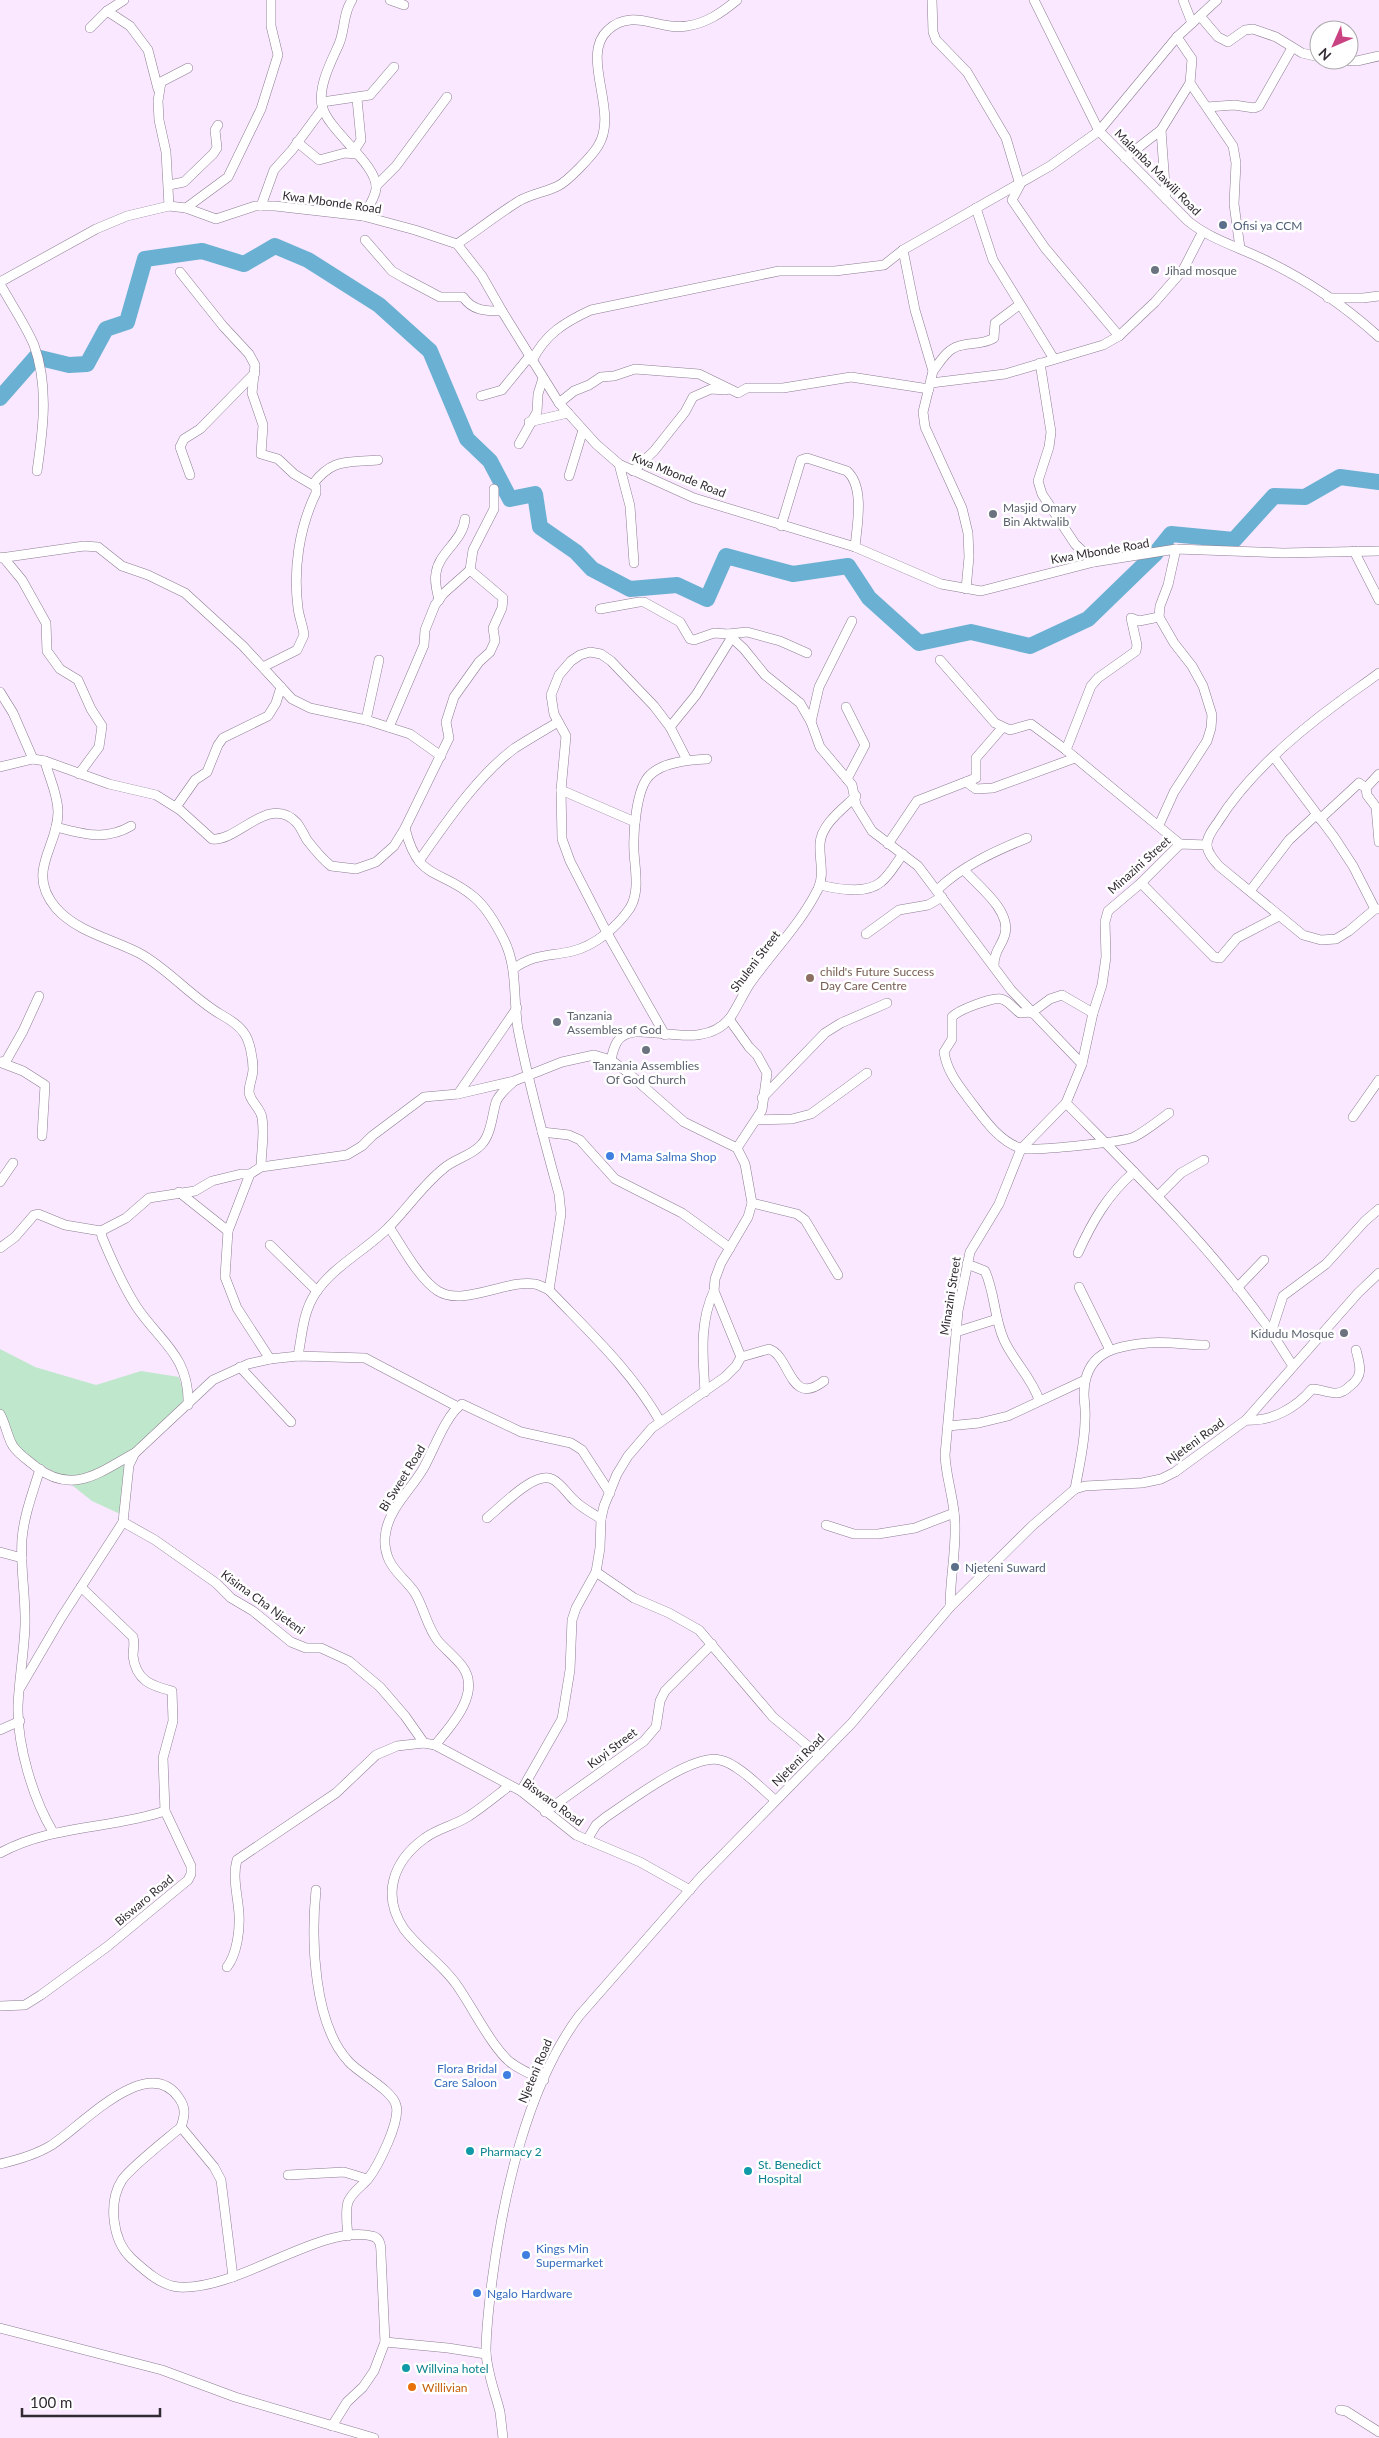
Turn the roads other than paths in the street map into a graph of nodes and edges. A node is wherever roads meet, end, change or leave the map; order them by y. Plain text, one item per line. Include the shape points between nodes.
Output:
1 (124, 0) edge
2 (271, 0) edge
3 (352, 0) edge
4 (390, 0) edge
5 (736, 0) edge
6 (932, 0) edge
7 (1034, 0) edge
8 (1183, 0) edge
9 (1217, 0) edge
10 (404, 6) dead end
11 (107, 12) junction
12 (1200, 16) junction
13 (1192, 22) junction
14 (90, 28) dead end
15 (1177, 37) junction
16 (1292, 48) junction
17 (1309, 55) edge
18 (1379, 56) edge
19 (1359, 61) edge
20 (394, 67) dead end
21 (188, 68) dead end
22 (1190, 84) junction
23 (158, 89) junction
24 (447, 97) dead end
25 (357, 98) junction
26 (322, 105) junction
27 (1207, 107) junction
28 (218, 125) dead end
29 (1162, 130) junction
30 (1099, 131) junction
31 (298, 142) junction
32 (355, 152) junction
33 (1125, 158) junction
34 (169, 185) junction
35 (1020, 185) junction
36 (376, 186) junction
37 (1166, 198) junction
38 (169, 206) junction
39 (261, 206) junction
40 (186, 208) junction
41 (976, 208) junction
42 (363, 216) junction
43 (1202, 233) junction
44 (365, 240) dead end
45 (457, 244) junction
46 (1240, 248) junction
47 (903, 250) junction
48 (0, 269) edge
49 (180, 272) dead end
50 (1, 282) edge
51 (1379, 296) edge
52 (1328, 298) junction
53 (1019, 304) junction
54 (502, 311) junction
55 (1119, 336) junction
56 (1379, 337) edge
57 (531, 359) junction
58 (1054, 359) junction
59 (1040, 363) junction
60 (933, 371) junction
61 (255, 373) junction
62 (543, 378) junction
63 (930, 386) junction
64 (732, 391) junction
65 (481, 396) dead end
66 (559, 403) junction
67 (568, 413) junction
68 (529, 422) junction
69 (583, 430) junction
70 (519, 444) dead end
71 (378, 460) dead end
72 (619, 464) junction
73 (37, 471) dead end
74 (633, 471) junction
75 (190, 474) dead end
76 (569, 476) dead end
77 (313, 484) junction
78 (494, 488) dead end
79 (465, 519) dead end
80 (781, 526) junction
81 (855, 547) junction
82 (1176, 550) junction
83 (1354, 551) junction
84 (1379, 551) edge
85 (1, 557) edge
86 (1094, 562) junction
87 (634, 563) dead end
88 (470, 570) junction
89 (966, 589) junction
90 (439, 600) junction
91 (1379, 600) edge
92 (600, 609) dead end
93 (1159, 617) junction
94 (852, 621) dead end
95 (730, 636) junction
96 (807, 653) dead end
97 (380, 660) dead end
98 (940, 660) dead end
99 (263, 667) junction
100 (1379, 673) edge
101 (281, 687) junction
102 (0, 692) edge
103 (846, 707) dead end
104 (366, 720) junction
105 (558, 722) junction
106 (811, 722) junction
107 (389, 727) junction
108 (670, 727) junction
109 (1002, 728) junction
110 (1066, 750) junction
111 (441, 756) junction
112 (1274, 757) junction
113 (1075, 758) junction
114 (33, 759) junction
115 (707, 759) dead end
116 (687, 760) junction
117 (45, 761) junction
118 (0, 767) edge
119 (79, 774) junction
120 (1379, 774) edge
121 (847, 779) junction
122 (966, 782) junction
123 (1366, 788) junction
124 (561, 790) junction
125 (856, 796) junction
126 (176, 807) junction
127 (1318, 817) junction
128 (635, 822) junction
129 (1159, 825) junction
130 (131, 826) dead end
131 (56, 827) junction
132 (405, 828) junction
133 (1027, 838) dead end
134 (1379, 842) edge
135 (888, 844) junction
136 (1180, 844) junction
137 (1207, 845) junction
138 (903, 854) junction
139 (419, 861) junction
140 (964, 870) junction
141 (1141, 883) junction
142 (820, 885) junction
143 (1250, 891) junction
144 (940, 894) junction
145 (1377, 909) edge
146 (1279, 916) junction
147 (607, 933) junction
148 (866, 934) dead end
149 (994, 966) junction
150 (513, 969) junction
151 (39, 996) dead end
152 (887, 1003) dead end
153 (517, 1008) junction
154 (1093, 1012) junction
155 (1030, 1013) junction
156 (729, 1019) junction
157 (664, 1035) junction
158 (611, 1060) junction
159 (1, 1063) edge
160 (1082, 1064) junction
161 (867, 1073) dead end
162 (528, 1077) junction
163 (1379, 1080) edge
164 (514, 1081) junction
165 (458, 1094) junction
166 (762, 1098) junction
167 (1066, 1103) junction
168 (1169, 1113) dead end
169 (1353, 1117) dead end
170 (757, 1120) junction
171 (542, 1132) junction
172 (42, 1136) dead end
173 (1105, 1142) junction
174 (736, 1148) junction
175 (1021, 1149) junction
176 (1204, 1160) dead end
177 (13, 1163) dead end
178 (261, 1168) junction
179 (1134, 1172) junction
180 (250, 1174) junction
181 (0, 1182) edge
182 (179, 1192) junction
183 (1158, 1196) junction
184 (752, 1203) junction
185 (1379, 1209) edge
186 (388, 1227) junction
187 (101, 1231) junction
188 (228, 1231) junction
189 (270, 1245) dead end
190 (0, 1248) edge
191 (730, 1248) junction
192 (1078, 1253) dead end
193 (1264, 1260) dead end
194 (967, 1264) junction
195 (1379, 1273) edge
196 (838, 1275) dead end
197 (1079, 1287) dead end
198 (1237, 1288) junction
199 (549, 1290) junction
200 (317, 1291) junction
201 (714, 1291) junction
202 (997, 1319) junction
203 (956, 1332) junction
204 (1271, 1333) junction
205 (1205, 1345) dead end
206 (1110, 1350) junction
207 (1356, 1350) dead end
208 (298, 1356) junction
209 (741, 1357) junction
210 (270, 1358) junction
211 (1292, 1366) junction
212 (240, 1367) junction
213 (1085, 1380) junction
214 (824, 1381) dead end
215 (705, 1392) junction
216 (1039, 1400) junction
217 (188, 1405) junction
218 (458, 1407) junction
219 (0, 1414) edge
220 (1246, 1420) junction
221 (660, 1421) junction
222 (291, 1422) dead end
223 (948, 1426) junction
224 (135, 1453) junction
225 (40, 1469) junction
226 (1075, 1489) junction
227 (610, 1493) junction
228 (954, 1513) junction
229 (487, 1518) dead end
230 (601, 1519) junction
231 (123, 1522) junction
232 (826, 1526) dead end
233 (0, 1552) edge
234 (22, 1558) junction
235 (596, 1572) junction
236 (81, 1587) junction
237 (950, 1607) junction
238 (712, 1644) junction
239 (20, 1688) junction
240 (20, 1721) junction
241 (0, 1730) edge
242 (424, 1743) junction
243 (435, 1745) junction
244 (820, 1756) junction
245 (509, 1786) junction
246 (521, 1791) junction
247 (775, 1800) junction
248 (165, 1811) junction
249 (545, 1812) junction
250 (53, 1832) junction
251 (588, 1840) junction
252 (0, 1853) edge
253 (316, 1890) dead end
254 (690, 1890) junction
255 (227, 1967) dead end
256 (0, 2006) edge
257 (544, 2080) junction
258 (181, 2126) junction
259 (0, 2164) edge
260 (288, 2174) dead end
261 (367, 2179) junction
262 (348, 2236) junction
263 (234, 2277) junction
264 (0, 2328) edge
265 (384, 2342) junction
266 (486, 2354) junction
267 (1340, 2410) dead end
268 (332, 2426) junction
269 (1379, 2432) edge
270 (374, 2438) edge
271 (503, 2438) edge

1 - 11 street
2 - 40 street via 271,26 278,55 261,109 228,177
3 - 26 street via 325,80
4 - 10 street
5 - 45 street via 721,14 695,24 666,26 636,19 624,20 606,32 599,44 597,58 606,114 605,131 598,147 560,185 521,200
6 - 35 street via 936,40 967,72 1006,138
7 - 30 street, Malamba Mawili Road
8 - 13 street
9 - 12 street
11 - 14 street
11 - 23 street via 130,26 148,50
12 - 13 street
12 - 16 street via 1222,41 1228,42 1245,30 1253,29 1276,37
13 - 15 street
15 - 22 street via 1192,60
15 - 30 street
16 - 17 street
16 - 27 street via 1259,106
18 - 19 street
20 - 25 street via 370,95
21 - 23 street via 161,82
22 - 27 street
22 - 29 street
23 - 34 street via 159,120
24 - 36 street via 396,166
25 - 26 street
25 - 32 street via 360,140
26 - 31 street
26 - 32 street
27 - 46 street via 1233,146 1236,163 1234,204
28 - 34 street via 215,130 217,148 213,154 184,182
29 - 33 street
29 - 37 street
30 - 33 street, Malamba Mawili Road
30 - 35 street
31 - 32 street via 319,160
31 - 39 street via 274,170
32 - 36 street via 372,173
33 - 37 street, Malamba Mawili Road
34 - 38 street
35 - 41 street
35 - 55 street via 1012,200 1044,248
36 - 42 street
37 - 43 street, Malamba Mawili Road
38 - 40 street, Kwa Mbonde Road
38 - 50 street, Kwa Mbonde Road via 127,216 96,229
39 - 40 street, Kwa Mbonde Road via 216,219
39 - 42 street, Kwa Mbonde Road
41 - 47 street
41 - 53 street via 993,260
42 - 45 street, Kwa Mbonde Road
43 - 46 street, Malamba Mawili Road
43 - 55 street via 1183,270
44 - 54 street via 392,271 440,298 463,297 469,306 482,311
45 - 54 street, Kwa Mbonde Road via 482,276
46 - 52 street, Malamba Mawili Road via 1272,263
47 - 57 street via 884,264 835,271 779,271 591,310 548,336
47 - 60 street via 915,310
48 - 50 street
49 - 61 street via 222,326 250,354 256,365
50 - 73 street via 34,345 43,386 44,421
51 - 52 street
52 - 56 street, Malamba Mawili Road
53 - 58 street
53 - 60 street via 995,323 994,338 951,350
54 - 57 street, Kwa Mbonde Road
55 - 58 street via 1103,345
57 - 62 street, Kwa Mbonde Road
57 - 65 street via 502,390
58 - 59 street
59 - 63 street via 1005,374
59 - 86 street via 1051,432 1038,481 1042,494 1075,544
60 - 63 street
61 - 75 street via 224,401 206,424 184,439 180,446
61 - 77 street via 252,393 262,424 261,454 278,459 294,474
62 - 66 street, Kwa Mbonde Road
62 - 68 street via 538,408
63 - 64 street via 851,377 782,388
63 - 89 street via 923,412 925,427 962,508 968,533
64 - 66 street via 699,374 635,369 601,377
64 - 74 street via 711,389 693,397 654,451
66 - 67 street, Kwa Mbonde Road
67 - 68 street
67 - 69 street, Kwa Mbonde Road
68 - 70 street
69 - 72 street, Kwa Mbonde Road
69 - 76 street
71 - 77 street via 332,465
72 - 74 street, Kwa Mbonde Road
72 - 87 street via 630,506
74 - 80 street, Kwa Mbonde Road via 694,498
77 - 99 street via 316,493 300,537 297,570 298,609 304,635 296,650
78 - 88 street via 494,509 473,550
79 - 90 street via 461,534 436,571
80 - 81 street, Kwa Mbonde Road
80 - 81 street via 801,460 807,458 851,474 858,498
81 - 89 street, Kwa Mbonde Road via 941,584
82 - 83 street, Kwa Mbonde Road
82 - 86 street, Kwa Mbonde Road
82 - 93 street
83 - 84 street, Kwa Mbonde Road
83 - 91 street
85 - 99 street via 98,547 122,566 185,593
85 - 119 street via 22,580 46,623 47,651 60,669 78,680 102,726 99,747
86 - 89 street, Kwa Mbonde Road via 990,590
88 - 90 street
88 - 111 street via 498,593 503,602 493,628 495,641 490,652 454,697 446,722 449,738
90 - 107 street via 425,630 424,645
92 - 95 street via 644,602 680,622 690,640 714,633
93 - 110 street via 1139,621 1131,618 1136,651 1091,686
93 - 129 street via 1203,686 1212,714 1207,740 1183,776
94 - 106 street via 820,687
95 - 96 street via 748,632
95 - 106 street via 765,676 800,703
95 - 108 street via 696,694
97 - 104 street
98 - 109 street
99 - 101 street
100 - 112 street
101 - 104 street via 292,699 310,708
101 - 126 street via 268,716 223,738 207,772 196,780
102 - 114 street
103 - 121 street via 865,745
104 - 107 street
105 - 108 street via 551,706 558,675 571,661 590,652 601,654 610,661
105 - 124 street via 566,736
105 - 139 street via 514,749 499,763
106 - 121 street via 820,747
107 - 111 street via 410,734
108 - 116 street
109 - 110 street via 1010,730 1031,724
109 - 122 street via 976,758 976,778
110 - 113 street
111 - 132 street
112 - 127 street
112 - 137 street via 1222,815
113 - 122 street via 993,788 976,788
113 - 129 street
114 - 117 street
114 - 118 street
115 - 116 street
116 - 128 street via 658,769 648,776
117 - 119 street
117 - 131 street via 56,794
119 - 126 street via 156,795
120 - 123 street
121 - 125 street
122 - 135 street via 917,801
123 - 127 street via 1357,784
123 - 134 street via 1367,795 1376,806
124 - 128 street
124 - 147 street via 562,839
125 - 135 street via 856,805 868,824
125 - 142 street, Shuleni Street via 823,832
126 - 132 street via 207,837 217,840 264,816 281,815 297,824 330,866 339,868 356,869 376,862 394,846
127 - 143 street via 1289,840
127 - 145 street via 1353,866
128 - 147 street via 637,879 634,896 630,907
129 - 136 street
130 - 131 street via 108,836
131 - 178 street via 43,867 44,882 56,908 82,928 148,958 202,1004 245,1033 253,1069 250,1097 262,1117
132 - 139 street via 408,842
133 - 140 street via 993,852
135 - 138 street
136 - 137 street, Minazini Street
136 - 141 street, Minazini Street
137 - 143 street via 1209,854 1219,866
138 - 142 street via 884,880 874,886 838,890
138 - 144 street via 918,866
139 - 150 street via 428,871 475,897 504,941
140 - 144 street via 946,882
140 - 149 street via 1000,909 1006,922
141 - 146 street via 1214,957 1220,958 1237,938
141 - 154 street, Minazini Street via 1108,911 1102,985
142 - 156 street, Shuleni Street via 808,910 749,985
143 - 146 street
144 - 148 street via 928,905 899,910
144 - 149 street
145 - 146 street via 1336,939 1321,940 1303,935
147 - 150 street via 576,950 534,956
147 - 157 street
149 - 155 street
150 - 153 street
151 - 159 street via 13,1050
152 - 166 street via 825,1033
153 - 162 street
153 - 165 street
154 - 155 street via 1062,995
154 - 160 street, Minazini Street
155 - 160 street
155 - 175 street via 1020,1013 1006,1001 997,999 955,1013 952,1039 944,1052 947,1068 987,1123 1002,1138
156 - 157 street, Shuleni Street via 701,1035
156 - 166 street via 757,1054 767,1073
157 - 158 street, Shuleni Street via 640,1030 631,1032 617,1042
158 - 162 street via 594,1055 575,1057
158 - 174 street via 684,1122
159 - 172 street via 45,1085
160 - 167 street, Minazini Street
161 - 170 street via 810,1114
162 - 164 street
162 - 171 street
163 - 169 street
164 - 165 street
164 - 186 street via 497,1101 482,1144 451,1162 434,1177
165 - 178 street via 424,1097 347,1155
166 - 170 street via 762,1110
167 - 173 street
167 - 175 street, Minazini Street
168 - 173 street via 1134,1137
170 - 174 street
171 - 191 street via 569,1134 580,1140 615,1179 682,1213
171 - 199 street via 559,1194 561,1214
173 - 175 street
173 - 179 street
174 - 184 street via 745,1164
175 - 194 street, Minazini Street via 999,1204 977,1237
176 - 183 street via 1181,1174
177 - 181 street
178 - 180 street
179 - 183 street
179 - 192 street via 1116,1187 1088,1230
180 - 182 street via 212,1181 195,1190
180 - 188 street
182 - 187 street via 149,1198 126,1218
182 - 188 street
183 - 198 street
184 - 191 street via 748,1217
184 - 196 street via 797,1214 805,1220
185 - 204 street via 1326,1264 1283,1296
186 - 199 street via 425,1278 443,1294 465,1295 524,1283 537,1284
186 - 200 street via 330,1275
187 - 190 street via 65,1225 38,1214
187 - 217 street via 117,1272 137,1306 176,1356 187,1386
188 - 210 street via 225,1277 229,1292 245,1324
189 - 200 street
191 - 201 street via 715,1279
193 - 198 street
194 - 202 street via 986,1272
194 - 203 street, Minazini Street
195 - 211 street, Njeteni Road
197 - 206 street
198 - 204 street
199 - 221 street via 618,1361 643,1391
200 - 208 street via 307,1309
201 - 209 street
201 - 215 street via 706,1308 703,1330
202 - 203 street
202 - 216 street via 1011,1355 1034,1385
203 - 223 street, Minazini Street
204 - 211 street
205 - 206 street via 1148,1343
206 - 213 street via 1092,1362
207 - 220 street via 1360,1375 1343,1391 1312,1389 1302,1402 1287,1411
208 - 210 street
208 - 218 street via 364,1358
209 - 214 street via 769,1349 777,1354 795,1384 811,1388
209 - 215 street via 725,1377
210 - 212 street
211 - 220 street, Njeteni Road
212 - 217 street via 213,1380
212 - 222 street
213 - 216 street
213 - 226 street via 1084,1434
215 - 221 street
216 - 223 street via 1008,1416
217 - 224 street
218 - 227 street via 462,1404 521,1432 571,1444 582,1450
218 - 243 street, Bi Sweet Road via 386,1529 385,1549 389,1561 414,1592 434,1635 463,1666 469,1681 462,1707
219 - 225 street via 11,1444
220 - 226 street, Njeteni Road via 1161,1479
221 - 227 street via 628,1456
223 - 228 street, Minazini Street via 946,1474
224 - 225 street via 113,1467 84,1478 60,1479
224 - 231 street via 129,1465
225 - 234 street via 26,1518
226 - 237 street, Njeteni Road via 1032,1526
227 - 230 street
228 - 232 street via 922,1526 878,1534 854,1534
228 - 237 street, Minazini Street
229 - 230 street via 524,1487 537,1479 547,1478 554,1480 576,1502
230 - 235 street
231 - 236 street
231 - 242 street, Kisima Cha Njeteni via 216,1583 231,1598 253,1611 291,1642 306,1648 327,1649 349,1661 380,1686
233 - 234 street
234 - 239 street via 25,1625
235 - 238 street via 634,1598 699,1630
235 - 246 street via 572,1620 570,1670 562,1719
236 - 239 street
236 - 248 street, Biswaro Road via 133,1637 135,1663 146,1681 152,1687 172,1691 172,1730 164,1758
237 - 244 street, Njeteni Road
238 - 244 street via 773,1717
238 - 249 street, Kuyi Street via 665,1691 656,1727 644,1741
239 - 240 street
240 - 241 street
240 - 250 street via 38,1807
242 - 243 street, Biswaro Road
242 - 255 street, Biswaro Road via 397,1746 376,1755 336,1793 237,1860 239,1915 233,1959
243 - 245 street, Biswaro Road
244 - 247 street, Njeteni Road
245 - 246 street, Biswaro Road
245 - 257 street via 469,1816 426,1837 411,1851 399,1866 392,1883 391,1898 394,1911 405,1929 455,1982 499,2050 510,2062
246 - 249 street, Biswaro Road
247 - 251 street via 732,1766 709,1759 686,1766 606,1817 596,1825
247 - 254 street, Njeteni Road
248 - 250 street via 138,1820
248 - 256 street, Biswaro Road via 191,1866 188,1880 42,1995 25,2004
249 - 251 street, Biswaro Road
250 - 252 street
251 - 254 street, Biswaro Road via 640,1862
253 - 261 street via 316,1963 321,2002 329,2029 349,2062 393,2099 396,2106 395,2122 380,2160
254 - 257 street, Njeteni Road via 579,2016 562,2040
257 - 266 street, Njeteni Road via 519,2147 499,2225
258 - 259 street via 185,2116 178,2095 164,2085 143,2084 114,2096 51,2146
258 - 263 street via 221,2180
258 - 263 street via 122,2179 116,2194 118,2241 125,2252 158,2280 176,2287 195,2287
260 - 261 street via 344,2172
261 - 262 street via 348,2204
262 - 263 street via 322,2242
262 - 265 street via 371,2236 380,2244
264 - 268 street via 162,2370 235,2397
265 - 266 street
265 - 268 street via 374,2371 363,2387 346,2402
266 - 271 street, Njeteni Road
267 - 269 street
268 - 270 street

